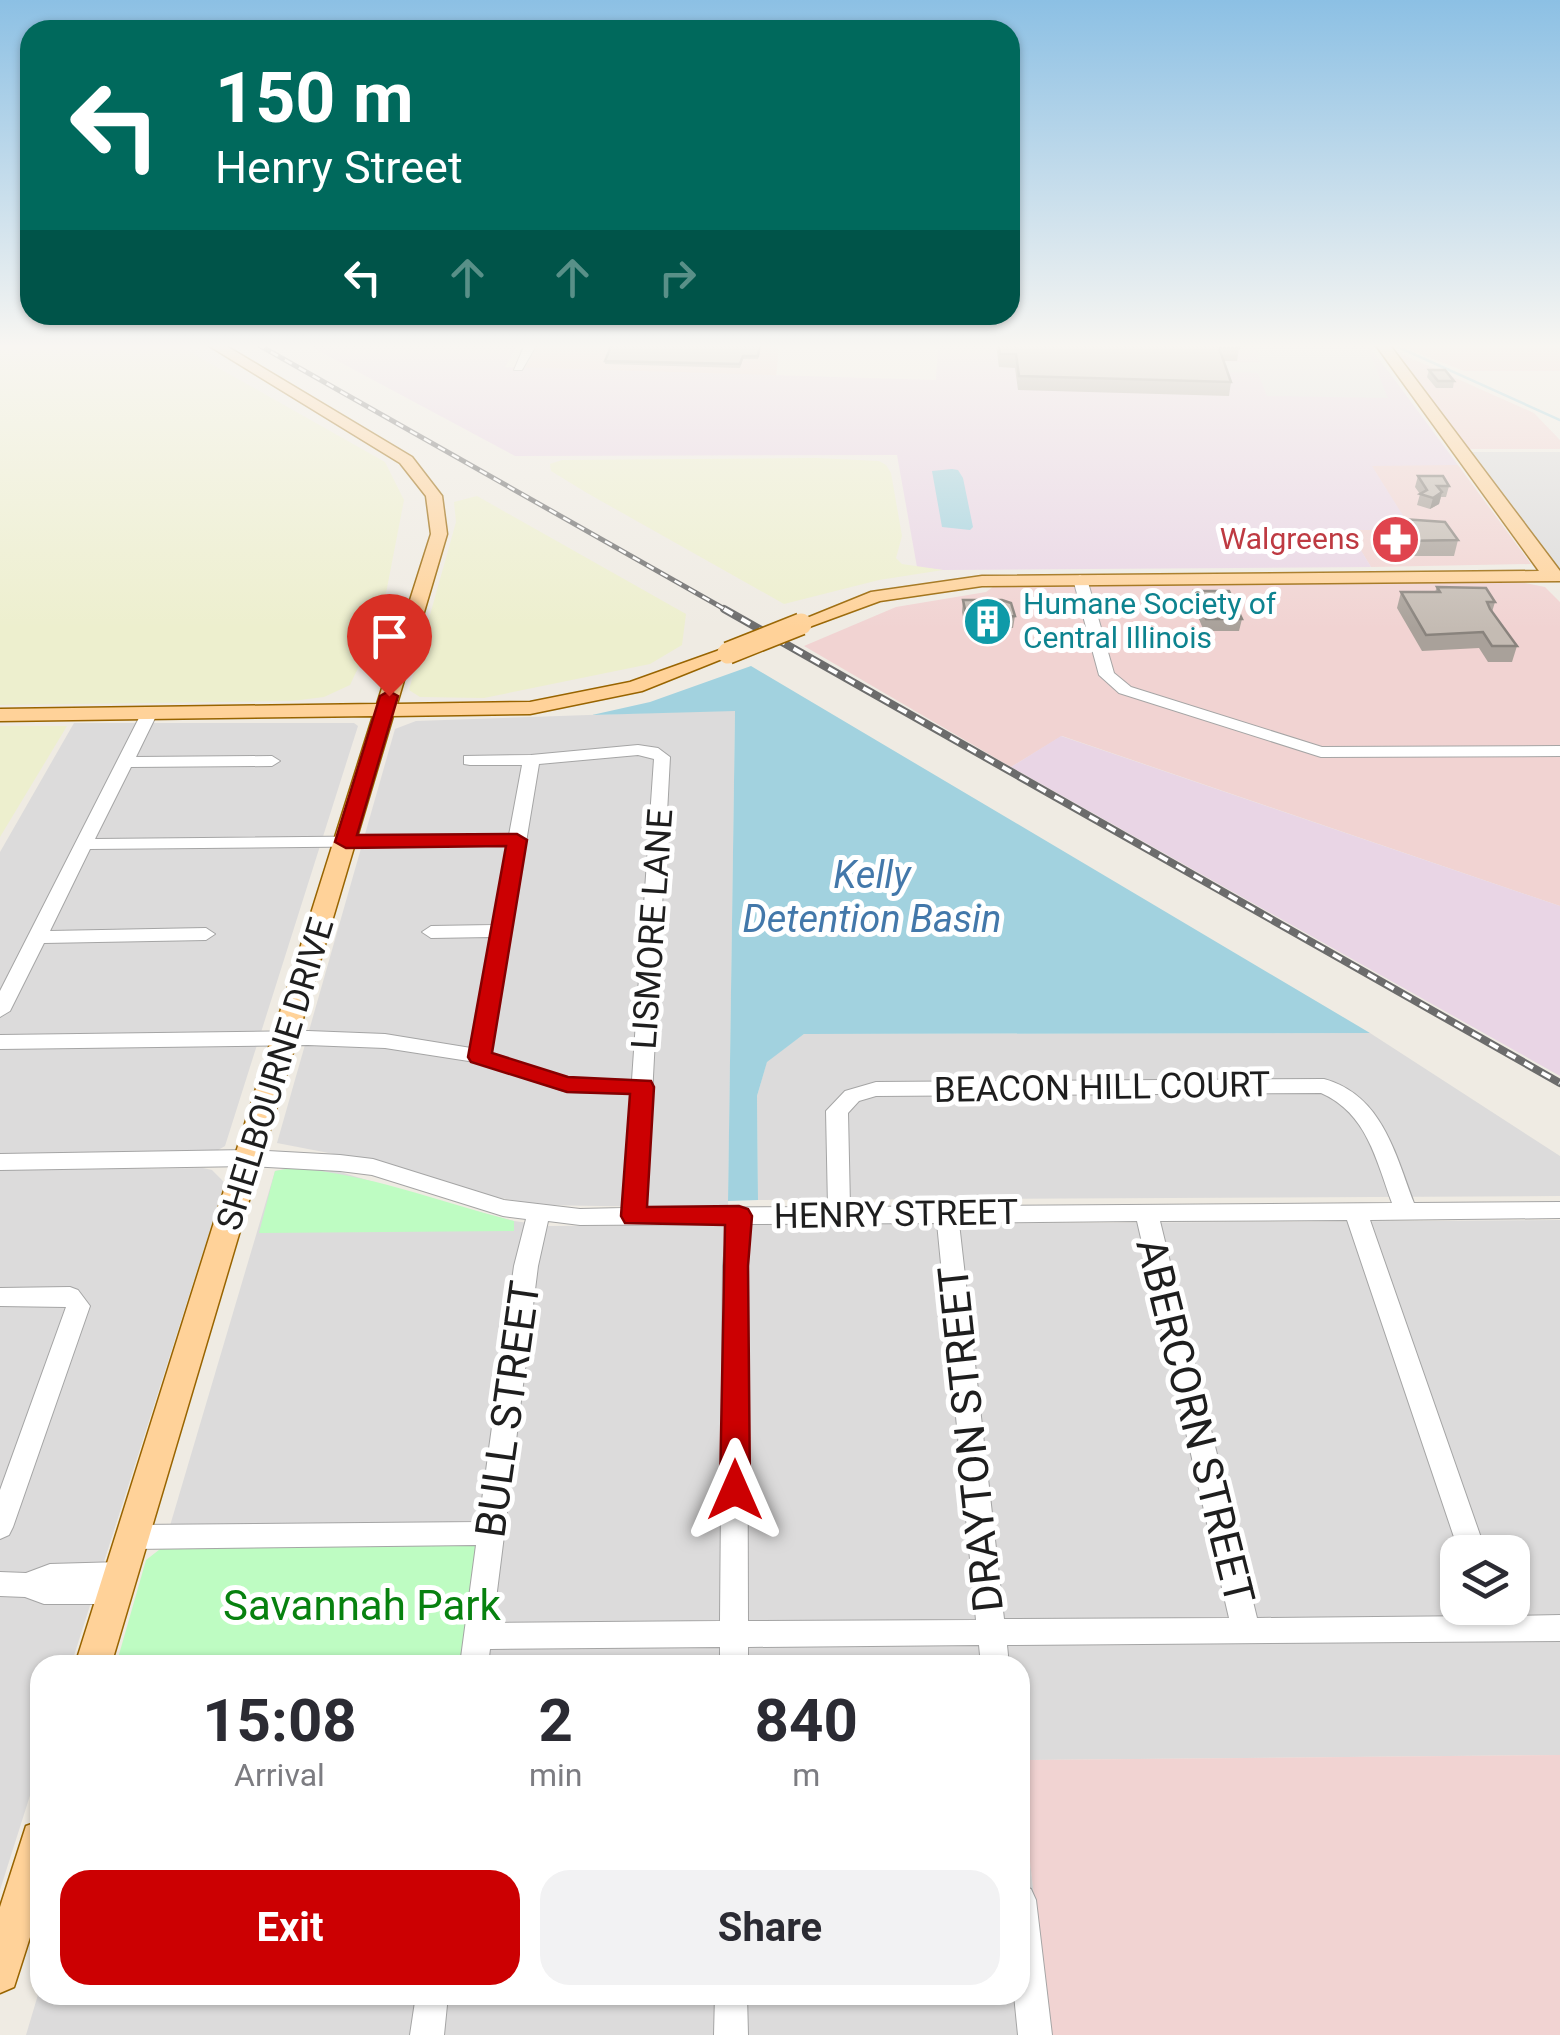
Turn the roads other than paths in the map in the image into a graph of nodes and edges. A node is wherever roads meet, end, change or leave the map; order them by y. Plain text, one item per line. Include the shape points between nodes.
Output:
1 (374, 439) edge
2 (1452, 439) edge
3 (1080, 580) junction
4 (1557, 580) edge
5 (384, 712) junction
6 (149, 714) junction
7 (0, 716) edge
8 (1560, 752) edge
9 (470, 760) dead end
10 (530, 760) junction
11 (272, 761) dead end
12 (124, 762) junction
13 (517, 840) junction
14 (346, 842) junction
15 (82, 844) junction
16 (501, 931) junction
17 (431, 932) dead end
18 (206, 934) dead end
19 (36, 937) junction
20 (0, 1011) edge
21 (286, 1038) junction
22 (0, 1042) edge
23 (480, 1057) junction
24 (642, 1087) junction
25 (248, 1158) junction
26 (0, 1162) edge
27 (1404, 1209) junction
28 (1354, 1210) junction
29 (1146, 1212) junction
30 (1559, 1212) edge
31 (538, 1214) junction
32 (839, 1214) junction
33 (946, 1214) junction
34 (634, 1216) junction
35 (739, 1216) junction
36 (0, 1297) edge
37 (0, 1527) edge
38 (490, 1534) junction
39 (1467, 1535) edge
40 (134, 1538) junction
41 (118, 1583) junction
42 (13, 1584) edge
43 (1440, 1621) edge
44 (1530, 1623) edge
45 (1560, 1628) edge
46 (1246, 1631) junction
47 (992, 1632) junction
48 (734, 1634) junction
49 (478, 1636) junction
50 (96, 1655) edge
51 (475, 1655) edge
52 (734, 1655) edge
53 (994, 1655) edge
54 (30, 1873) edge
55 (0, 1972) edge
56 (1030, 1990) edge
57 (431, 2005) edge
58 (731, 2005) edge
59 (427, 2035) edge
60 (730, 2035) edge
61 (1035, 2035) edge

1 - 5 main road, SHELBOURNE DRIVE via 426,482 439,534
2 - 4 main road
3 - 4 main road
3 - 5 main road, bridge via 982,580 903,590 854,602 635,687 565,703
3 - 8 street via 1107,675 1125,690 1321,752
5 - 6 main road
5 - 14 main road, SHELBOURNE DRIVE
6 - 7 main road
6 - 12 street
9 - 10 street
10 - 13 street
10 - 24 street, LISMORE LANE via 645,750 663,761
11 - 12 street
12 - 15 street
13 - 14 street
13 - 16 street
14 - 15 street
14 - 21 main road, SHELBOURNE DRIVE
15 - 19 street
16 - 17 street
16 - 23 street
18 - 19 street
19 - 20 street
21 - 22 street
21 - 23 street via 385,1041
21 - 25 main road, SHELBOURNE DRIVE
23 - 24 street via 567,1084
24 - 34 street, LISMORE LANE
25 - 26 street, HENRY STREET
25 - 31 street, HENRY STREET via 373,1168
25 - 40 main road, SHELBOURNE DRIVE
27 - 28 street, HENRY STREET
27 - 30 street, HENRY STREET
27 - 32 street, BEACON HILL COURT via 1367,1113 1324,1086 935,1088 876,1089 842,1103 834,1119
28 - 29 street, HENRY STREET
28 - 39 street
29 - 33 street, HENRY STREET
29 - 46 street, ABERCORN STREET
31 - 34 street, HENRY STREET
31 - 38 street, BULL STREET
32 - 33 street, HENRY STREET
32 - 35 street, HENRY STREET
33 - 47 street, DRAYTON STREET
34 - 35 street, HENRY STREET
35 - 48 street
36 - 37 street via 75,1299 77,1314
38 - 40 street
38 - 49 street, BULL STREET
40 - 41 main road, SHELBOURNE DRIVE
41 - 42 street via 44,1592
41 - 50 main road, SHELBOURNE DRIVE
43 - 46 street
44 - 45 street
46 - 47 street
47 - 48 street
47 - 53 street, DRAYTON STREET
48 - 49 street
48 - 52 street
49 - 51 street, BULL STREET
54 - 55 main road
56 - 61 street
57 - 59 street
58 - 60 street

